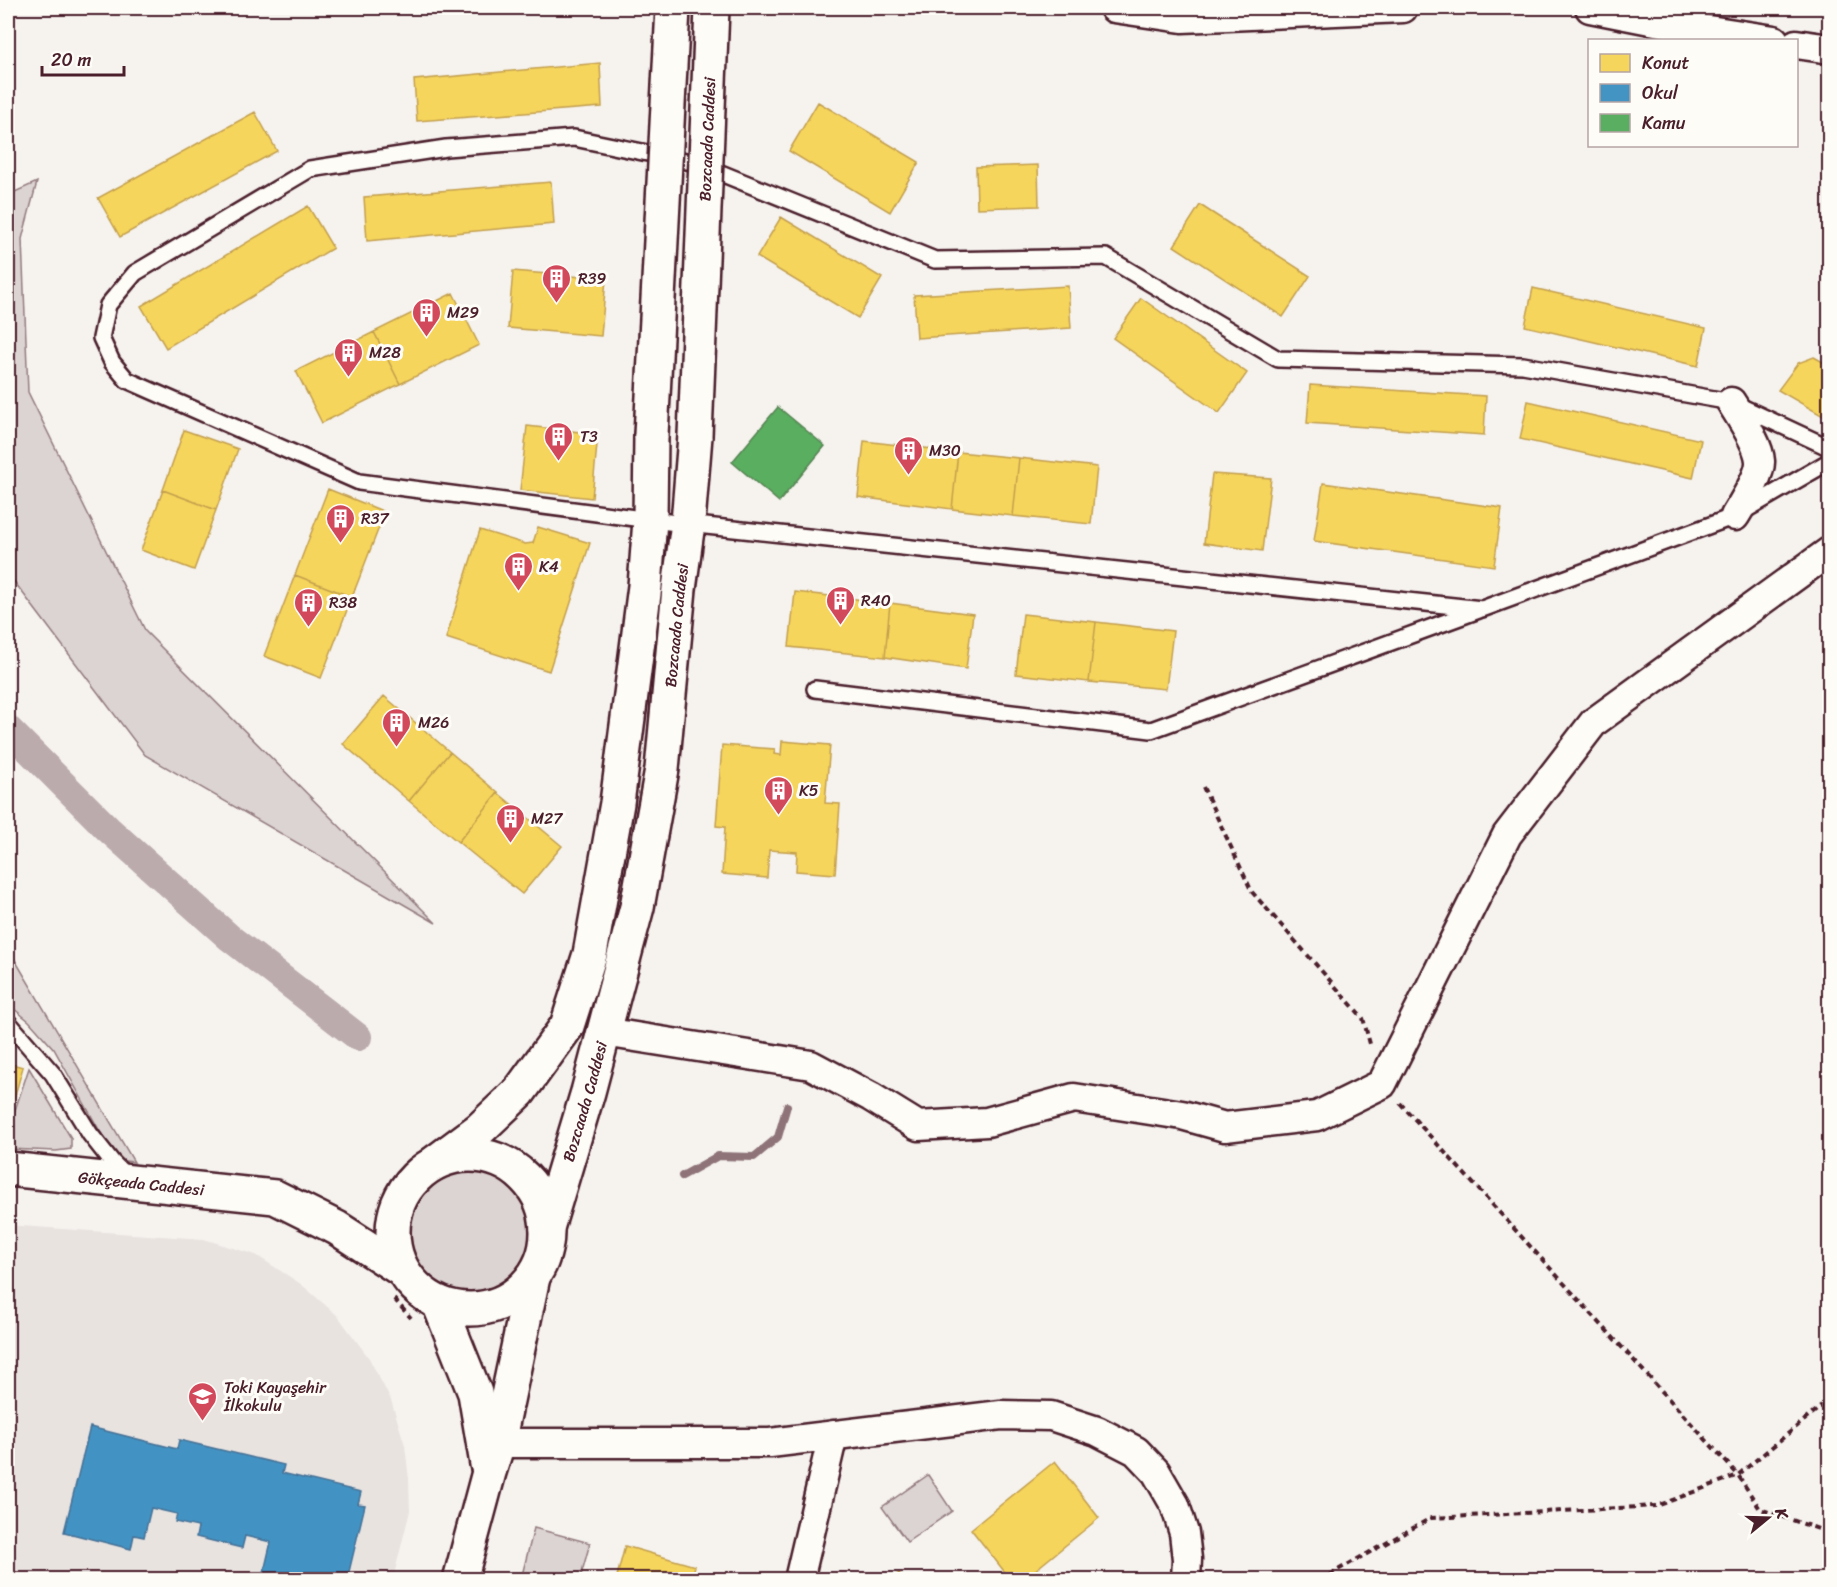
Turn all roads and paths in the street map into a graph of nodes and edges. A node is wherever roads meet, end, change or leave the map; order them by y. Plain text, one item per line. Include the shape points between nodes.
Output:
1 (673, 8) edge
2 (712, 8) edge
3 (1114, 8) edge
4 (1402, 8) edge
5 (1590, 8) edge
6 (1767, 39) edge
7 (1798, 44) edge
8 (1830, 49) edge
9 (1731, 402) junction
10 (1830, 448) edge
11 (1830, 461) edge
12 (1735, 516) junction
13 (650, 520) junction
14 (688, 523) junction
15 (1830, 551) edge
16 (1482, 609) junction
17 (815, 689) dead end
18 (1203, 787) dead end
19 (8, 1022) edge
20 (604, 1032) junction
21 (1382, 1084) junction
22 (433, 1164) junction
23 (8, 1169) edge
24 (131, 1182) junction
25 (547, 1228) junction
26 (532, 1277) junction
27 (397, 1283) junction
28 (439, 1303) junction
29 (416, 1326) dead end
30 (1830, 1399) edge
31 (833, 1435) junction
32 (493, 1457) junction
33 (1738, 1475) junction
34 (1830, 1533) edge
35 (460, 1580) edge
36 (799, 1580) edge
37 (1186, 1580) edge
38 (1320, 1580) edge

1 - 13 street, bridge
2 - 14 street, Bozcaada Caddesi, bridge
3 - 4 street via 1182,18
5 - 6 street
7 - 8 street
9 - 10 lane
9 - 12 street via 1751,435 1760,461
9 - 13 lane via 1523,364 1278,360 1106,257 935,260 696,163 574,138 446,148 310,169 135,273 108,305 101,338 111,362 127,381 359,482
11 - 12 lane
12 - 16 lane
13 - 14 lane
13 - 22 street via 617,804 591,954 567,1026 519,1092 480,1129
14 - 16 lane
14 - 20 street, Bozcaada Caddesi via 662,769 637,907
15 - 21 street via 1594,723 1507,835
16 - 17 lane via 1150,730
18 - 21 path via 1252,892 1363,1018
19 - 24 lane via 53,1074 90,1134
20 - 21 street via 811,1065 918,1126 987,1122 1074,1098 1182,1115 1225,1127 1317,1116
20 - 25 street, Bozcaada Caddesi
21 - 33 path
22 - 25 street via 457,1156 483,1156 507,1165 527,1181 541,1203
22 - 27 street via 414,1179 400,1199 393,1222
23 - 24 street, Gökçeada Caddesi
24 - 27 street, Gökçeada Caddesi via 274,1197 337,1228
25 - 26 street
26 - 28 street via 514,1296 491,1307 465,1309
26 - 32 street
27 - 28 street via 417,1289
27 - 29 path
28 - 32 street via 475,1393
30 - 33 path
31 - 32 street via 770,1443
31 - 36 street
31 - 37 street via 1001,1415 1051,1416 1097,1431 1136,1451 1156,1472 1175,1505 1184,1533
32 - 35 street
33 - 34 path via 1760,1509
33 - 38 path via 1657,1506 1431,1518

